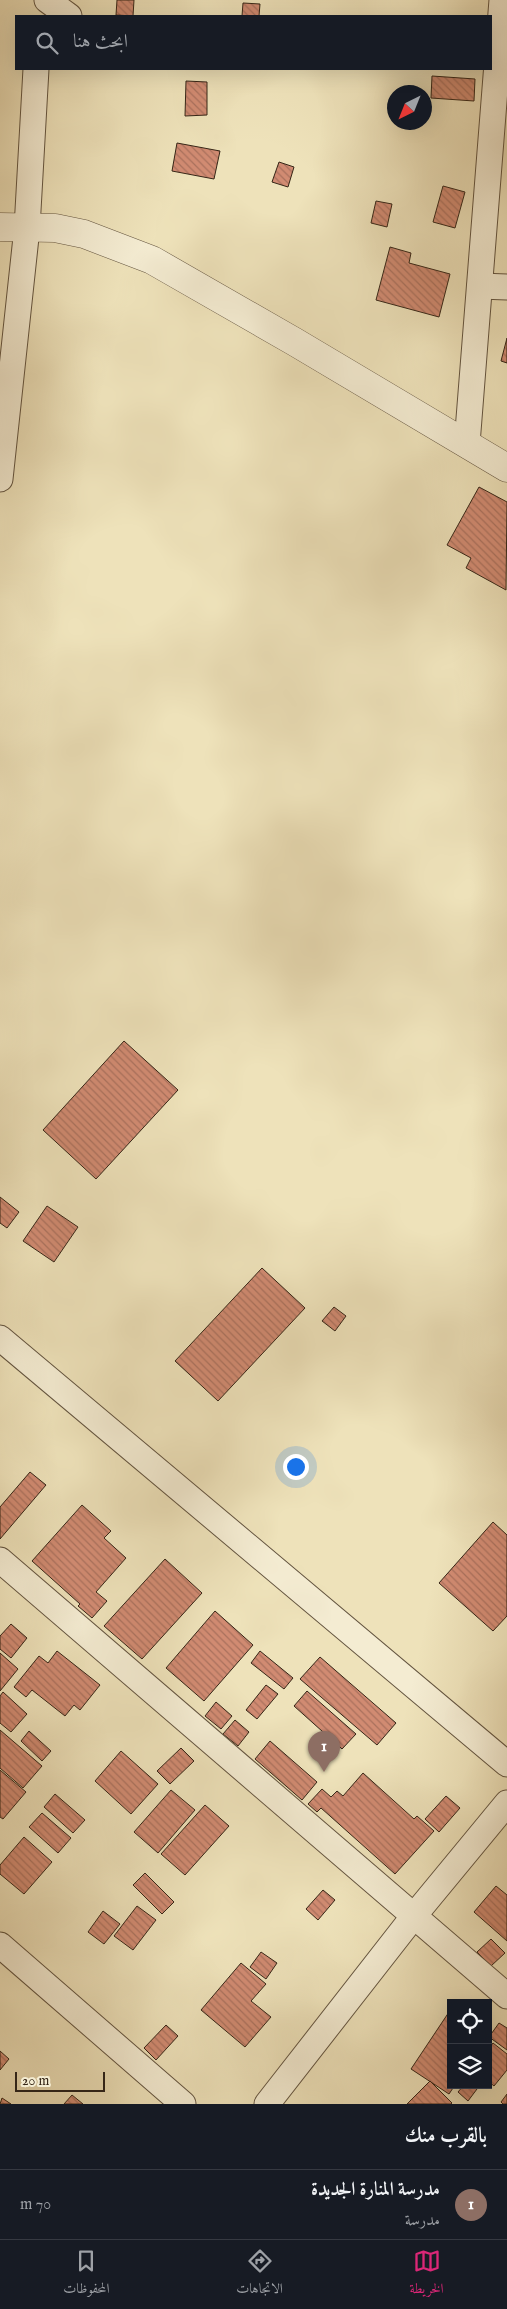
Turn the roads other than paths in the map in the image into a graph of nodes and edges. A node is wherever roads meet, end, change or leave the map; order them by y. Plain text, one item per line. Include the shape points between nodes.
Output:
1 (39, 0) edge
2 (47, 0) edge
3 (502, 0) edge
4 (38, 15) edge
5 (68, 15) edge
6 (498, 62) edge
7 (36, 70) edge
8 (0, 227) edge
9 (27, 228) junction
10 (480, 286) junction
11 (507, 287) edge
12 (467, 444) junction
13 (507, 468) edge
14 (0, 479) edge
15 (0, 1338) edge
16 (0, 1560) edge
17 (507, 1764) edge
18 (507, 1803) edge
19 (413, 1917) junction
20 (0, 1945) edge
21 (507, 1996) edge
22 (183, 2104) edge
23 (267, 2104) edge

1 - 4 street
2 - 5 street
3 - 6 street
6 - 10 street
7 - 9 street
8 - 9 street
9 - 12 street via 55,228 84,234 152,260
9 - 14 street
10 - 11 street
10 - 12 street
12 - 13 street
15 - 17 street
16 - 19 street
18 - 19 street
19 - 21 street
19 - 23 street
20 - 22 street

